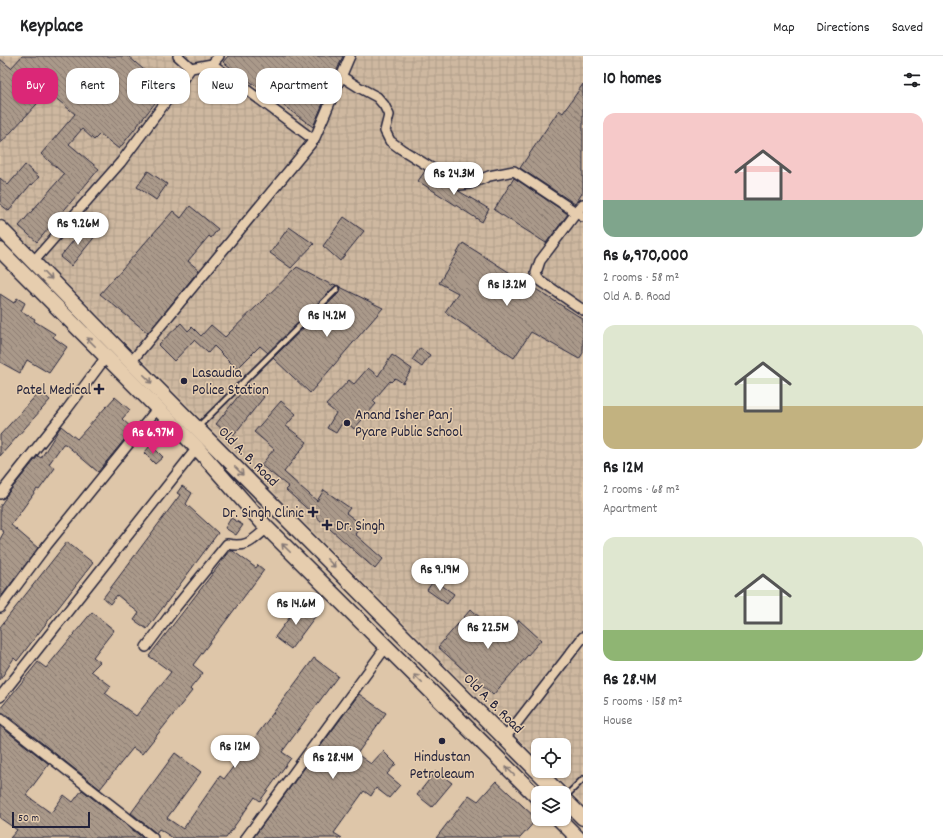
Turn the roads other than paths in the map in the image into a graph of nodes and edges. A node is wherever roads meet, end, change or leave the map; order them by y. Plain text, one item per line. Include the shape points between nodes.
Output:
1 (178, 56) edge
2 (220, 56) edge
3 (350, 56) edge
4 (212, 64) junction
5 (191, 68) junction
6 (342, 74) edge
7 (342, 77) edge
8 (329, 104) edge
9 (314, 140) junction
10 (583, 204) edge
11 (580, 215) edge
12 (0, 228) edge
13 (0, 250) edge
14 (33, 262) junction
15 (337, 289) dead end
16 (583, 310) edge
17 (106, 357) junction
18 (131, 362) junction
19 (157, 409) junction
20 (197, 428) junction
21 (197, 448) junction
22 (0, 494) edge
23 (267, 528) junction
24 (0, 608) edge
25 (583, 637) edge
26 (146, 647) dead end
27 (386, 647) junction
28 (0, 697) edge
29 (0, 718) edge
30 (505, 738) junction
31 (583, 779) edge
32 (551, 786) edge
33 (531, 791) edge
34 (571, 791) edge
35 (571, 805) edge
36 (583, 818) edge
37 (566, 826) edge
38 (153, 838) edge
39 (246, 838) edge
40 (578, 838) edge

1 - 5 street
2 - 4 street
3 - 6 street
4 - 5 street
4 - 9 street
5 - 14 street via 120,162
7 - 11 street via 376,97 384,105 389,115 385,131 390,141 459,185 514,171
8 - 9 street
9 - 18 street
10 - 11 street
11 - 16 street via 540,260 536,273 538,279
12 - 14 main road, Old A. B. Road
17 -> 13 main road, Old A. B. Road
14 -> 18 main road, Old A. B. Road
15 - 20 lane
17 - 19 main road, Old A. B. Road
17 - 22 street
18 -> 20 main road, Old A. B. Road
19 - 21 main road, Old A. B. Road
19 - 24 street via 47,545
20 -> 30 main road, Old A. B. Road
21 - 23 main road, Old A. B. Road
21 - 28 street
23 - 26 street via 248,544 227,544
27 -> 23 main road, Old A. B. Road
25 - 30 street
33 -> 27 main road, Old A. B. Road
27 - 39 street
29 - 38 street
30 - 32 main road, Old A. B. Road
31 - 34 lane
35 - 36 main road
37 - 40 main road

